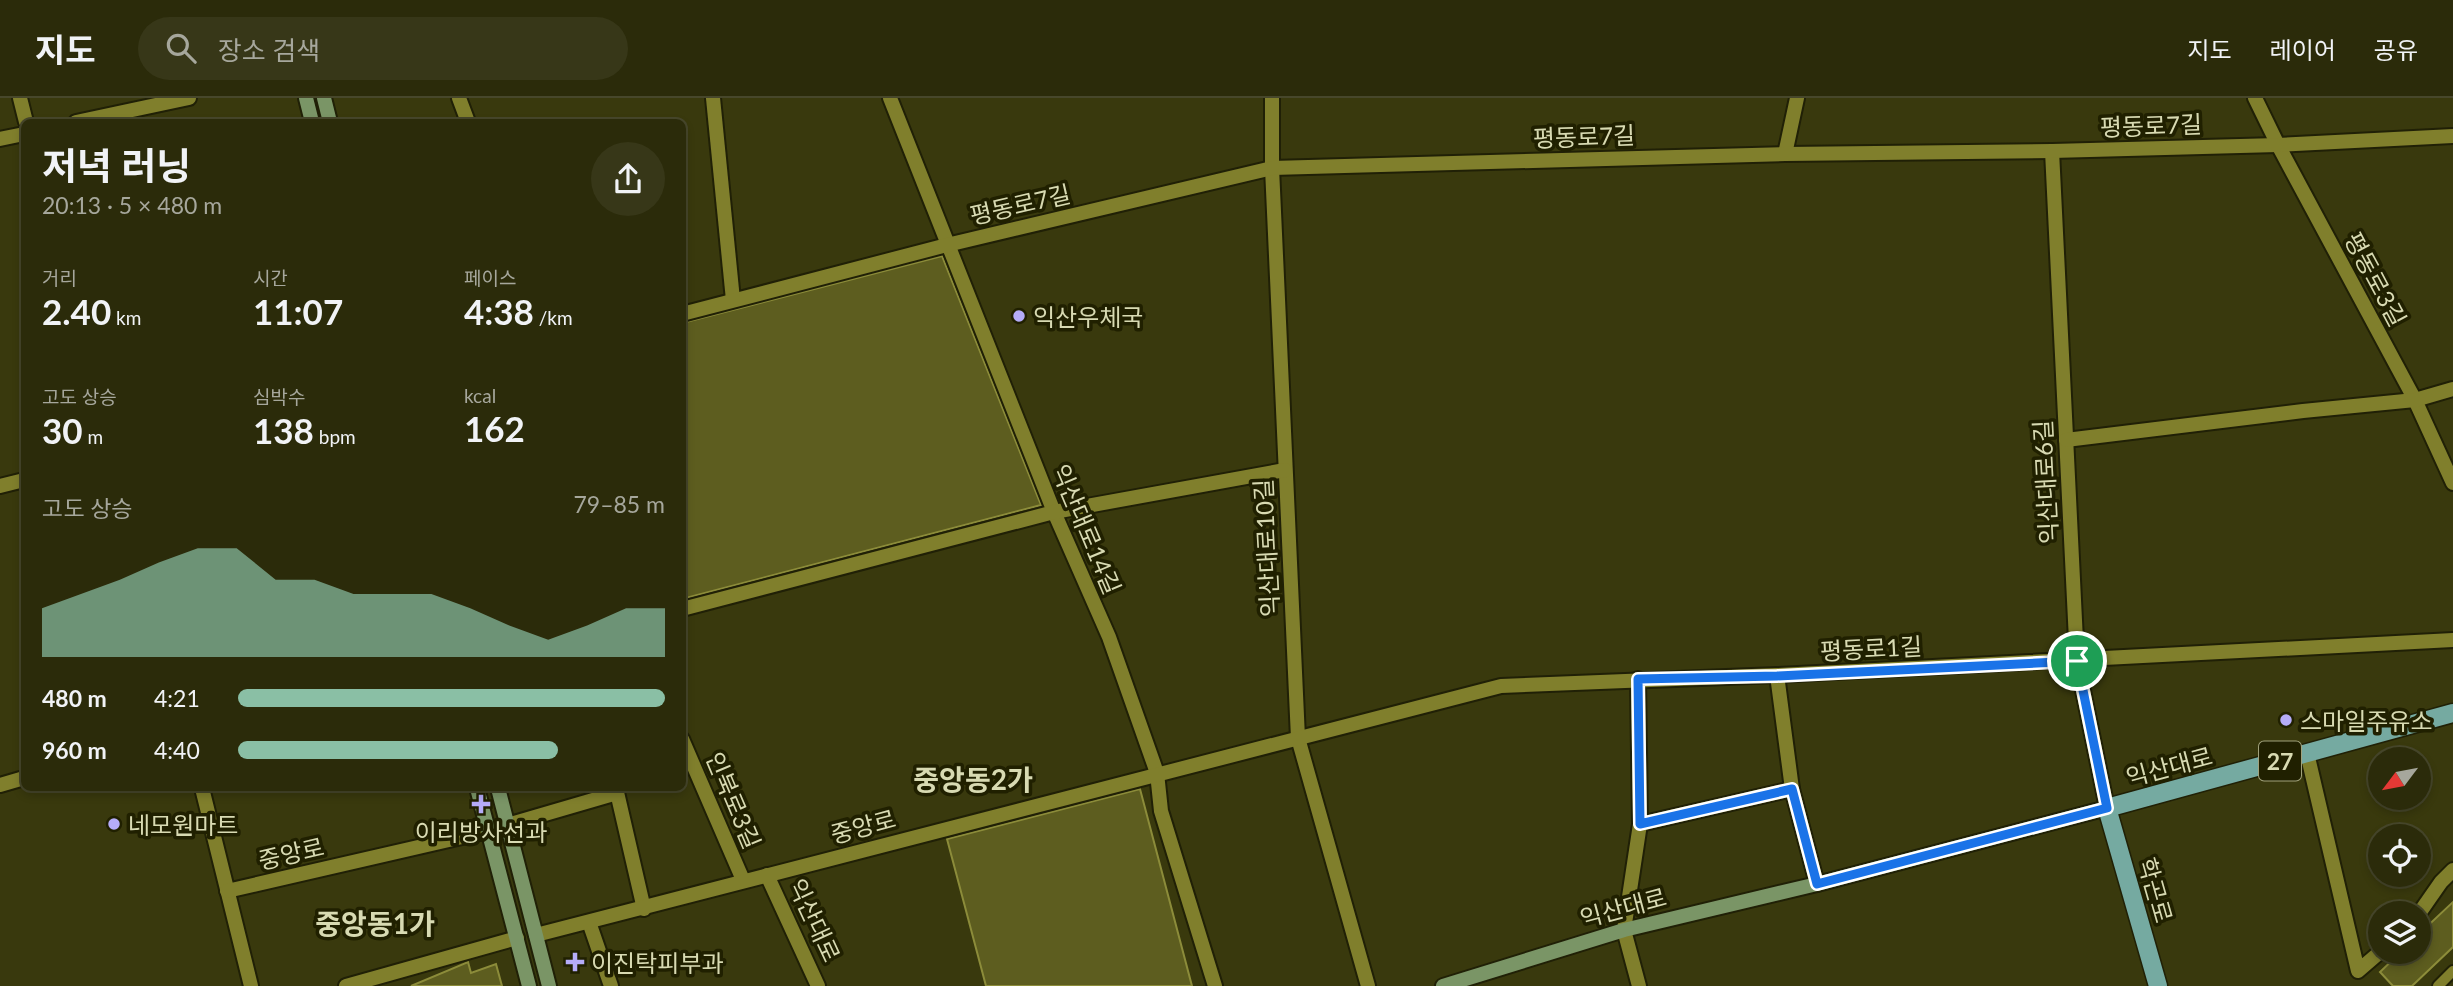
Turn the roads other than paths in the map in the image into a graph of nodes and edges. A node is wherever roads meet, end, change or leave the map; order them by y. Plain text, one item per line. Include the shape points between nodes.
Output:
1 (20, 98) edge
2 (188, 98) edge
3 (306, 98) edge
4 (324, 98) edge
5 (459, 98) edge
6 (713, 98) edge
7 (1272, 98) edge
8 (1797, 98) edge
9 (2255, 98) edge
10 (895, 99) edge
11 (25, 119) edge
12 (90, 119) edge
13 (311, 119) edge
14 (329, 119) edge
15 (467, 119) edge
16 (21, 135) edge
17 (2453, 136) edge
18 (0, 139) edge
19 (2277, 145) junction
20 (2052, 151) junction
21 (1785, 153) junction
22 (1272, 168) junction
23 (947, 245) junction
24 (733, 300) junction
25 (686, 313) edge
26 (2453, 389) edge
27 (2414, 400) junction
28 (2066, 440) junction
29 (1285, 470) junction
30 (21, 481) edge
31 (2453, 483) edge
32 (0, 486) edge
33 (1054, 512) junction
34 (686, 607) edge
35 (2453, 640) edge
36 (2077, 661) junction
37 (1777, 676) junction
38 (1638, 679) junction
39 (2453, 713) edge
40 (1298, 738) junction
41 (686, 747) edge
42 (2308, 753) junction
43 (1157, 773) junction
44 (21, 779) edge
45 (0, 785) edge
46 (1792, 789) junction
47 (203, 791) edge
48 (478, 791) edge
49 (499, 791) edge
50 (614, 791) edge
51 (617, 791) edge
52 (2107, 808) junction
53 (1640, 824) junction
54 (507, 825) junction
55 (488, 831) junction
56 (2453, 870) edge
57 (767, 875) junction
58 (743, 880) junction
59 (1817, 884) junction
60 (227, 891) junction
61 (2428, 901) edge
62 (644, 909) junction
63 (589, 922) junction
64 (1624, 930) junction
65 (537, 935) junction
66 (517, 938) junction
67 (2368, 962) edge
68 (2453, 971) edge
69 (251, 986) edge
70 (346, 986) edge
71 (529, 986) edge
72 (549, 986) edge
73 (611, 986) edge
74 (818, 986) edge
75 (1215, 986) edge
76 (1368, 986) edge
77 (1443, 986) edge
78 (1639, 986) edge
79 (2158, 986) edge
80 (2438, 986) edge

1 - 11 street
2 - 12 street
3 - 13 street
4 - 14 street
5 - 15 street
6 - 24 street
7 - 22 street, 익산대로10길
8 - 21 street
9 - 19 street, 평동로3길
10 - 23 street, 익산대로14길
16 - 18 street
17 - 19 street, 평동로7길
19 - 20 street, 평동로7길
19 - 27 street, 평동로3길
20 - 21 street, 평동로7길
20 - 28 street, 익산대로6길
21 - 22 street, 평동로7길
22 - 23 street, 평동로7길
22 - 29 street, 익산대로10길
23 - 24 street, 평동로7길
23 - 33 street, 익산대로14길
24 - 25 street, 평동로7길
26 - 27 street
27 - 28 street
27 - 31 street, 평동로3길
28 - 36 street, 익산대로6길
29 - 33 street
29 - 40 street, 익산대로10길
30 - 32 street
33 - 34 street
33 - 43 street, 익산대로14길 via 1109,637
35 - 36 street, 평동로1길
36 - 37 street, 평동로1길
36 - 52 street, 익산대로6길
37 - 38 street, 평동로1길
37 - 46 street
38 - 40 street, 평동로1길 via 1501,686
38 - 53 street
39 - 42 main road, 익산대로 / 27
40 - 43 street, 중앙로
40 - 76 street, 익산대로10길
41 - 58 street, 인북로3길
42 - 52 main road, 익산대로 / 27
42 - 67 street via 2358,971
43 - 57 street, 중앙로
43 - 75 street, 익산대로14길 via 1161,811
44 - 45 street
46 - 53 street
46 - 59 street
47 - 60 street
48 - 55 street
49 - 54 street
50 - 54 street
51 - 62 street
52 - 59 street, 익산대로
52 - 79 main road, 학곤로
53 - 64 street
54 - 65 street
55 - 60 street, 중앙로
55 - 66 street
56 - 61 street
57 - 58 street, 중앙로
57 - 74 street, 익산대로
58 - 62 street, 중앙로
59 - 64 street, 익산대로
60 - 69 street
62 - 63 street, 중앙로
63 - 65 street, 중앙로
63 - 73 street
64 - 77 street, 익산대로
64 - 78 street
65 - 72 street
66 - 70 street
66 - 71 street
68 - 80 lane

